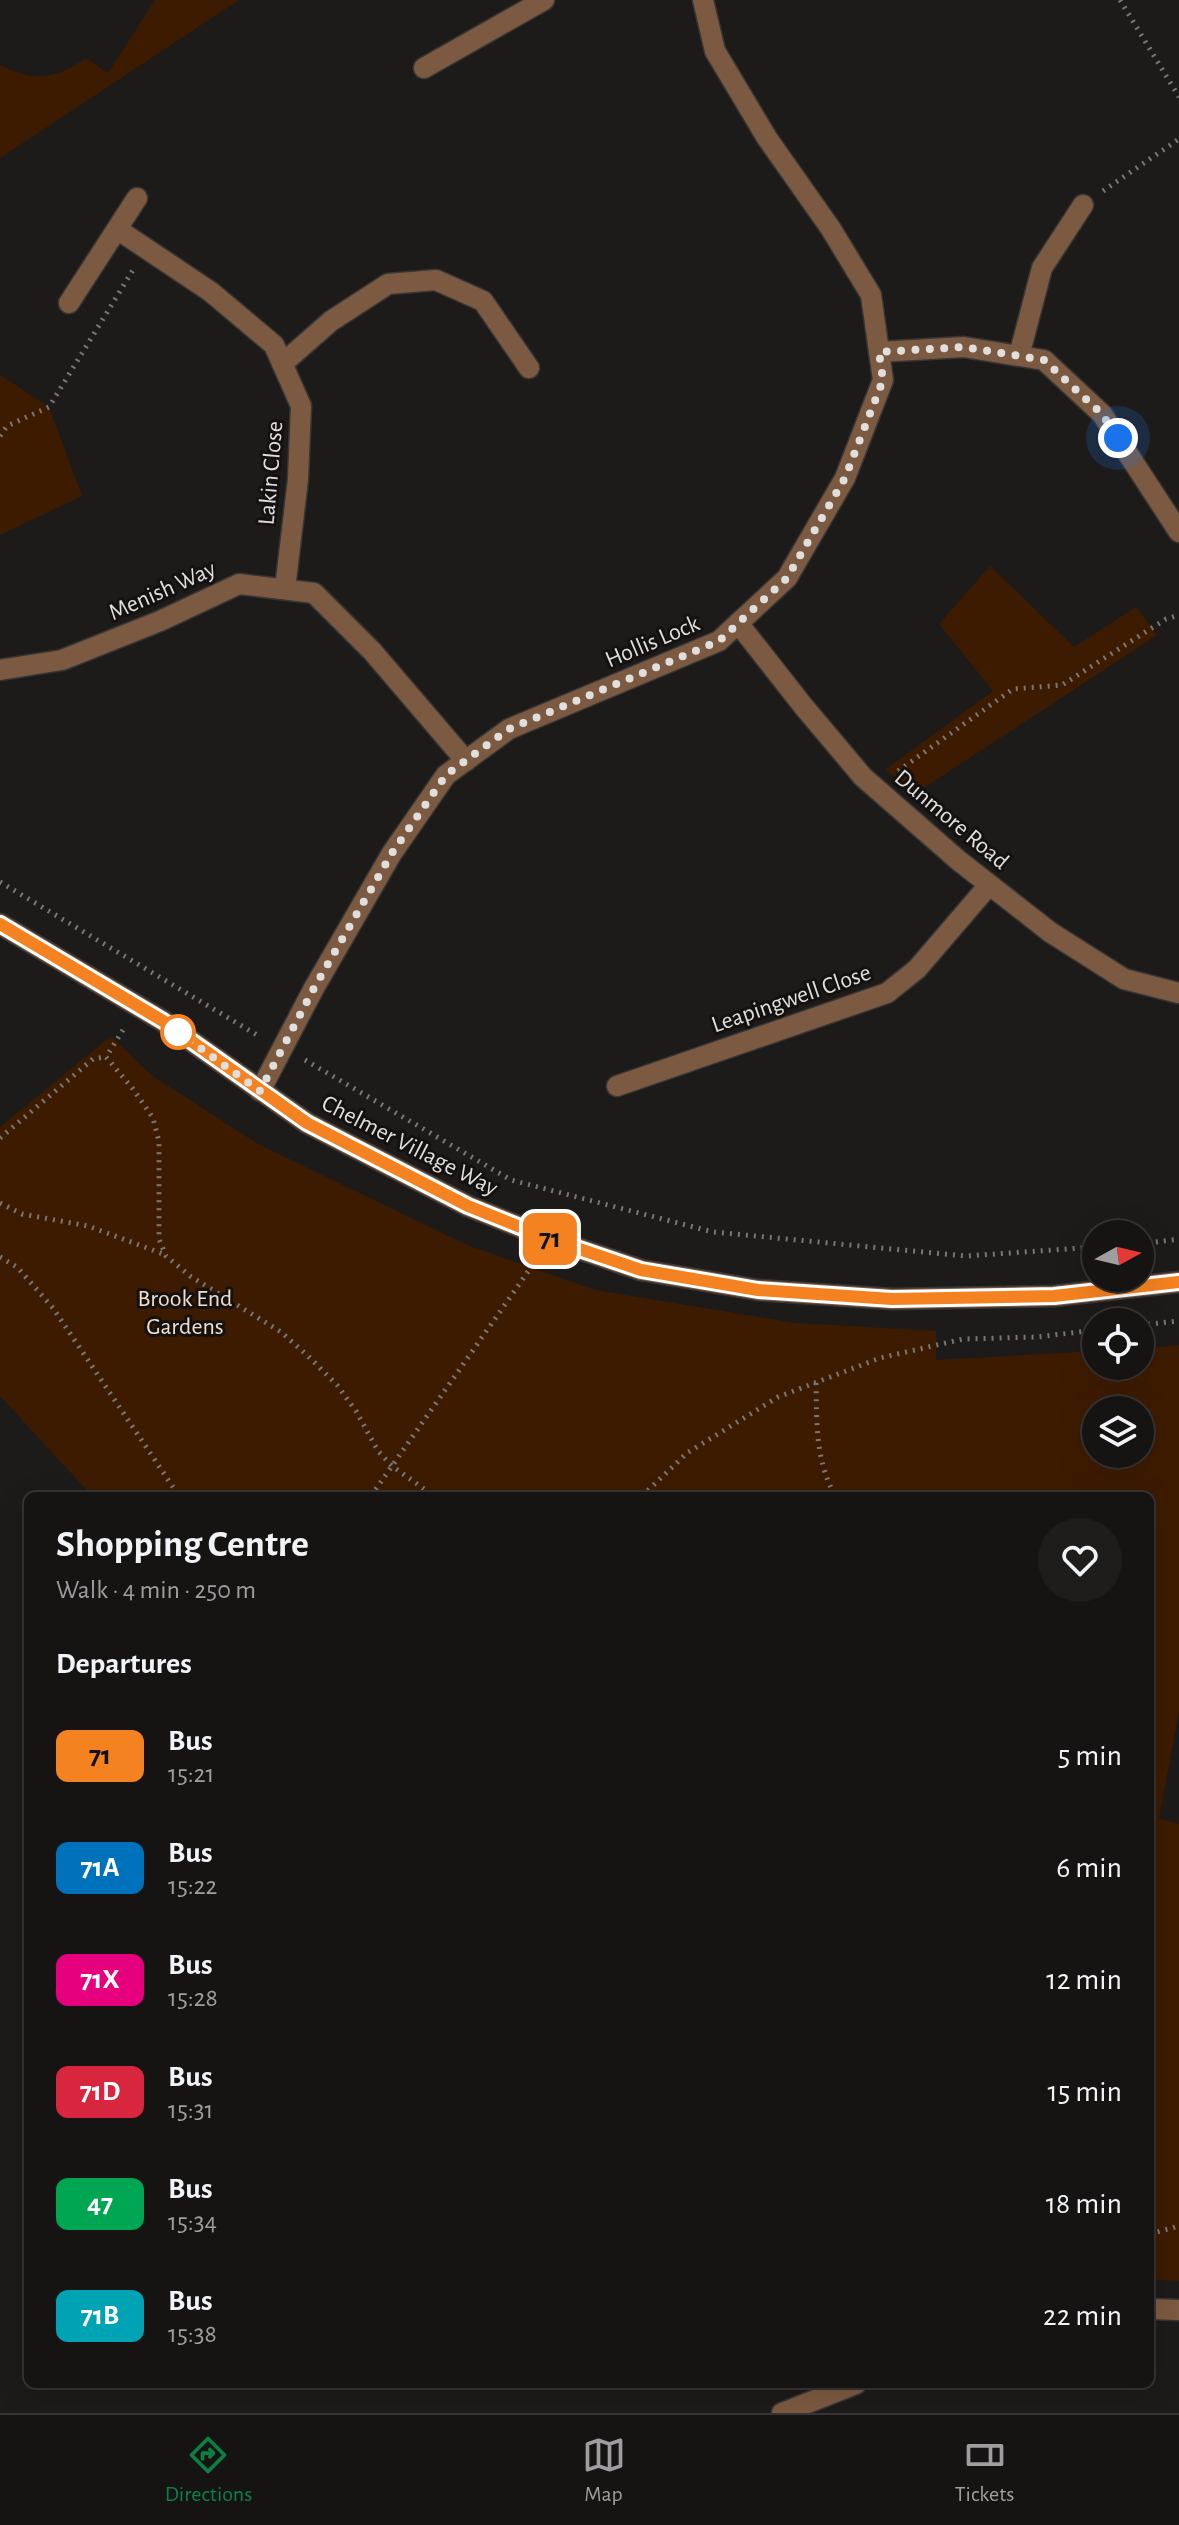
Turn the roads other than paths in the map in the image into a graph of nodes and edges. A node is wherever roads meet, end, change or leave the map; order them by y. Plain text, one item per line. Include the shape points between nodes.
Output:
1 (544, 0) edge
2 (703, 0) edge
3 (424, 68) dead end
4 (137, 198) dead end
5 (1083, 205) road end
6 (117, 229) junction
7 (69, 303) dead end
8 (879, 352) junction
9 (1019, 356) junction
10 (282, 364) junction
11 (529, 368) dead end
12 (1179, 532) edge
13 (285, 589) junction
14 (738, 623) junction
15 (0, 670) edge
16 (466, 761) junction
17 (989, 885) junction
18 (0, 924) edge
19 (1179, 993) edge
20 (617, 1086) dead end
21 (260, 1091) junction
22 (1179, 1282) edge
23 (1154, 2309) edge
24 (1179, 2310) edge
25 (846, 2388) edge
26 (782, 2413) edge

1 - 3 street
2 - 8 street, Hollis Lock via 715,51 871,295
4 - 6 street
5 - 9 street via 1042,268
6 - 7 street
6 - 10 street, Lakin Close via 211,292 274,345
8 - 9 street via 964,347
8 - 14 street, Hollis Lock via 883,380 845,478 787,578
9 - 12 street via 1044,360 1102,414
10 - 11 street via 331,321 388,284 436,280 483,301
10 - 13 street, Lakin Close via 301,406
13 - 15 street, Menish Way via 239,584 62,660
13 - 16 street, Menish Way via 314,593 372,651
14 - 16 street, Hollis Lock via 719,641 509,729
14 - 17 street, Dunmore Road via 875,787
16 - 21 street, Hollis Lock via 446,775 392,853
17 - 19 street, Dunmore Road via 1124,979
17 - 20 street, Leapingwell Close via 917,969 887,993
18 - 21 street, Chelmer Village Way via 139,1006
21 - 22 street, Chelmer Village Way via 307,1123 455,1199 641,1270 758,1290 892,1299 1054,1296
23 - 24 street
25 - 26 street

